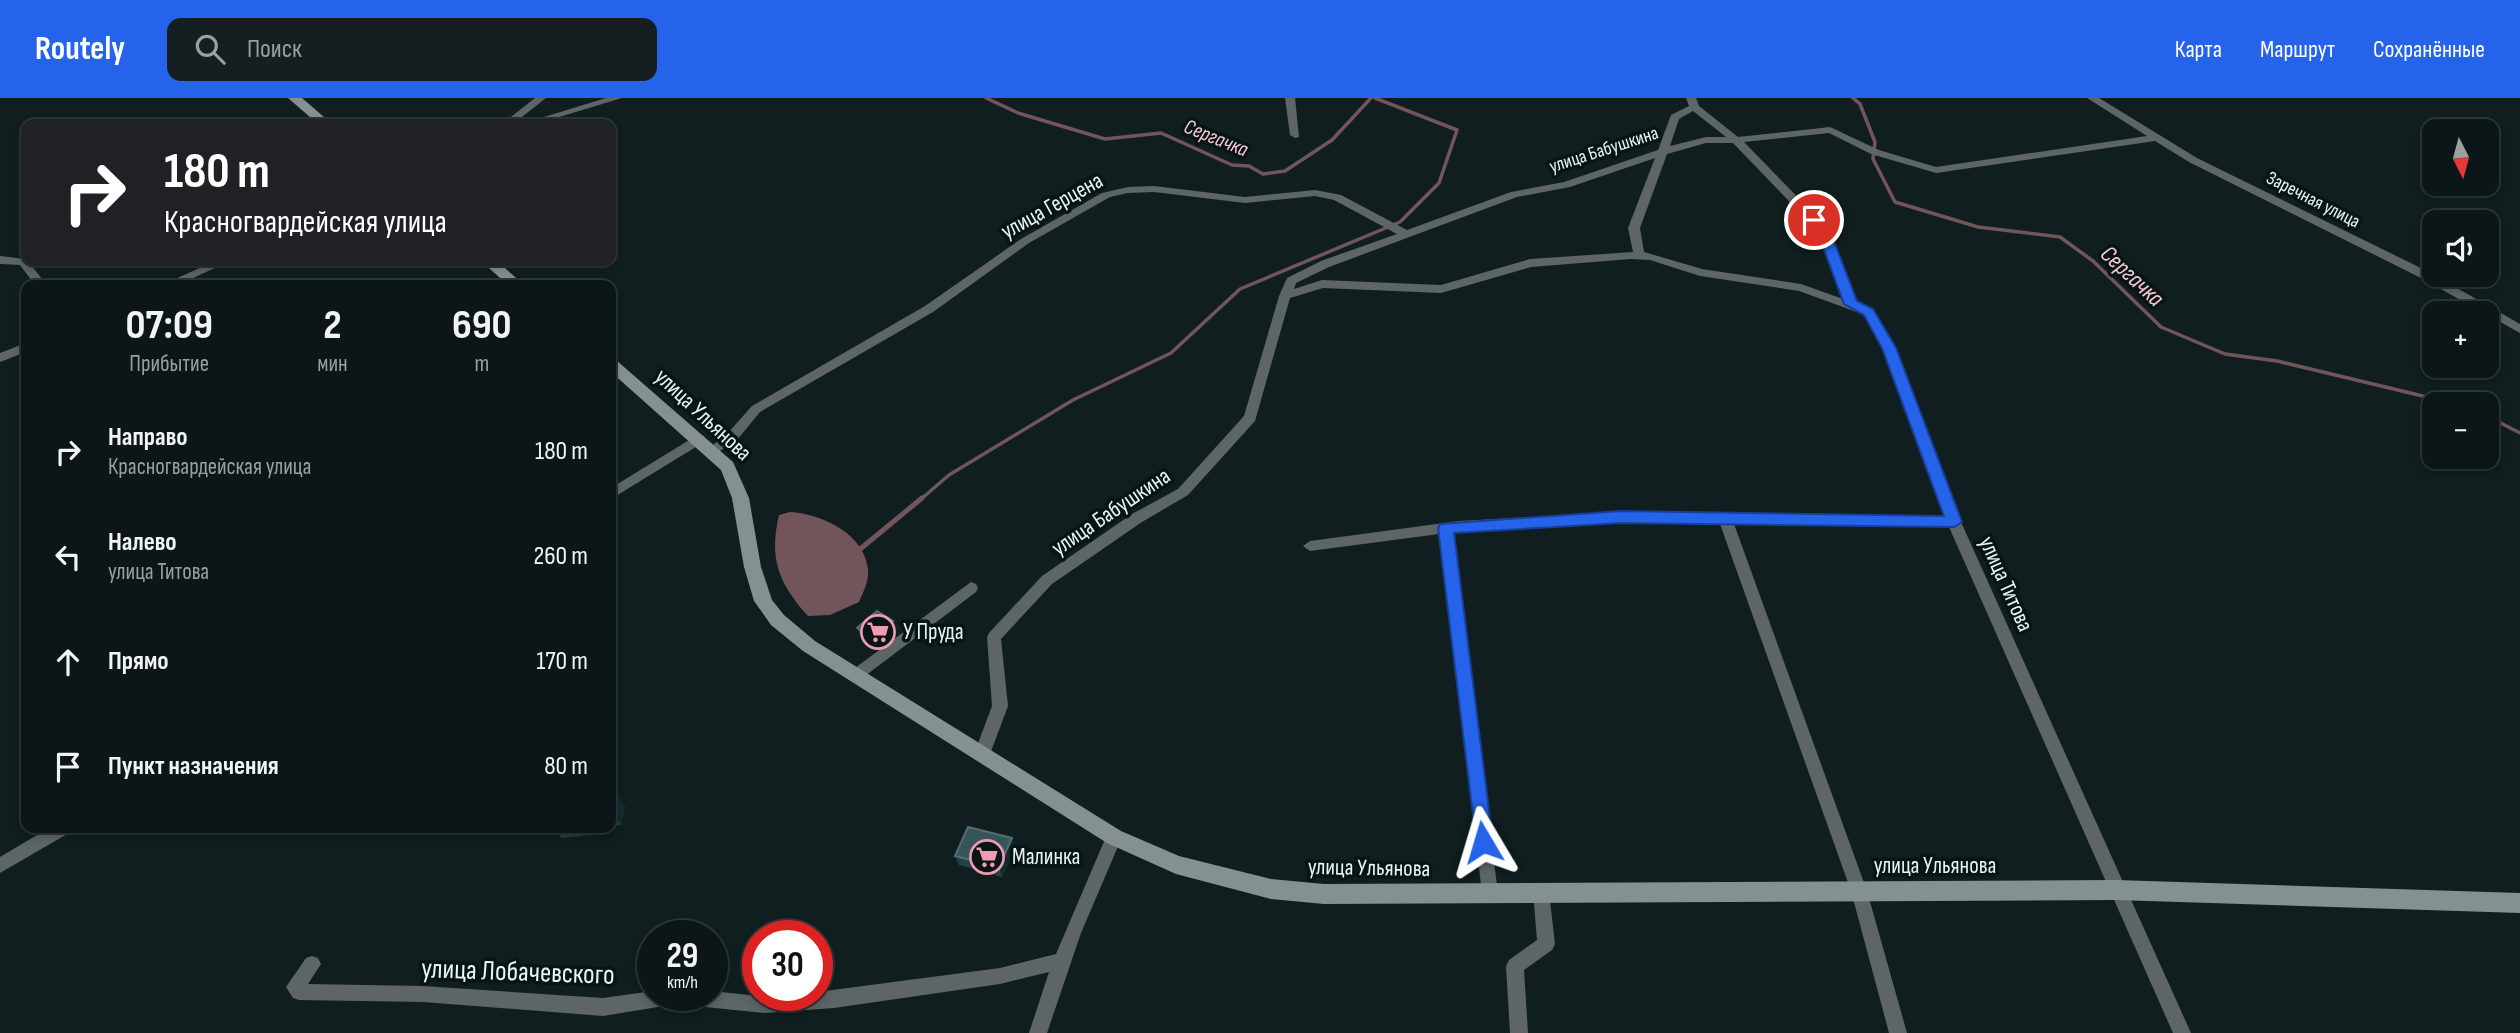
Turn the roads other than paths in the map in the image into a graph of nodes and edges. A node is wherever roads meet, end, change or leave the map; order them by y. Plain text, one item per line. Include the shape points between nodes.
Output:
1 (295, 98) edge
2 (541, 98) edge
3 (617, 98) edge
4 (1290, 98) edge
5 (2092, 98) edge
6 (1692, 103) edge
7 (320, 119) edge
8 (514, 119) edge
9 (544, 119) edge
10 (1295, 135) dead end
11 (2156, 138) junction
12 (1736, 140) junction
13 (1662, 153) junction
14 (1406, 234) junction
15 (1639, 255) junction
16 (0, 260) edge
17 (21, 262) edge
18 (26, 266) edge
19 (212, 266) edge
20 (494, 266) edge
21 (37, 280) edge
22 (180, 280) edge
23 (511, 280) edge
24 (1285, 296) junction
25 (1851, 304) junction
26 (2520, 329) edge
27 (21, 349) edge
28 (0, 358) edge
29 (616, 369) edge
30 (705, 445) junction
31 (616, 491) edge
32 (1725, 519) junction
33 (1954, 522) junction
34 (1445, 528) junction
35 (1310, 546) dead end
36 (971, 588) dead end
37 (856, 675) junction
38 (982, 754) junction
39 (54, 833) edge
40 (1114, 837) junction
41 (0, 866) edge
42 (2116, 890) junction
43 (1859, 891) junction
44 (1541, 892) junction
45 (1490, 893) junction
46 (2520, 903) edge
47 (1059, 961) junction
48 (312, 964) dead end
49 (1038, 1033) edge
50 (1519, 1033) edge
51 (1898, 1033) edge
52 (2182, 1033) edge

1 - 7 main road
2 - 8 street
3 - 9 street
4 - 10 street
5 - 11 street, Заречная улица
6 - 12 street
6 - 13 street via 1675,117
11 - 12 street, улица Бабушкина via 1936,170 1875,152 1830,130
11 - 26 street, Заречная улица via 2425,275
12 - 13 street, улица Бабушкина via 1706,140
12 - 25 street via 1814,220
13 - 14 street, улица Бабушкина via 1566,186 1516,194
13 - 15 street via 1634,228
14 - 24 street via 1291,281
14 - 30 street, улица Герцена via 1336,197 1315,193 1245,200 1154,189 1106,195 1025,241 929,309 756,409 732,437
15 - 24 street via 1530,263 1441,289 1322,284
15 - 25 street via 1700,272 1801,288
16 - 17 street
18 - 21 street
19 - 22 street
20 - 23 main road
24 - 38 street, улица Бабушкина via 1250,418 1183,492 1047,580 994,637 999,706
25 - 33 street, улица Титова via 1869,312 1889,348
27 - 28 street
29 - 30 main road, улица Ульянова
30 - 31 street, улица Герцена
30 - 37 main road, улица Ульянова via 739,484 764,603 785,628
32 - 33 street
32 - 34 street via 1621,517
32 - 43 street
33 - 42 street, улица Титова
34 - 35 street
34 - 45 street
36 - 37 street
37 - 38 main road, улица Ульянова
38 - 40 main road, улица Ульянова
39 - 41 street
40 - 45 main road, улица Ульянова via 1177,865 1271,890
40 - 47 street
42 - 43 main road, улица Ульянова
42 - 46 main road, улица Ульянова
42 - 52 street, улица Титова
43 - 44 main road, улица Ульянова
43 - 51 street
44 - 45 main road, улица Ульянова
44 - 50 street via 1546,944 1515,966
47 - 48 street, улица Лобачевского via 1000,976 834,999 765,1004 676,996 603,1007 423,994 299,992 295,987
47 - 49 street

